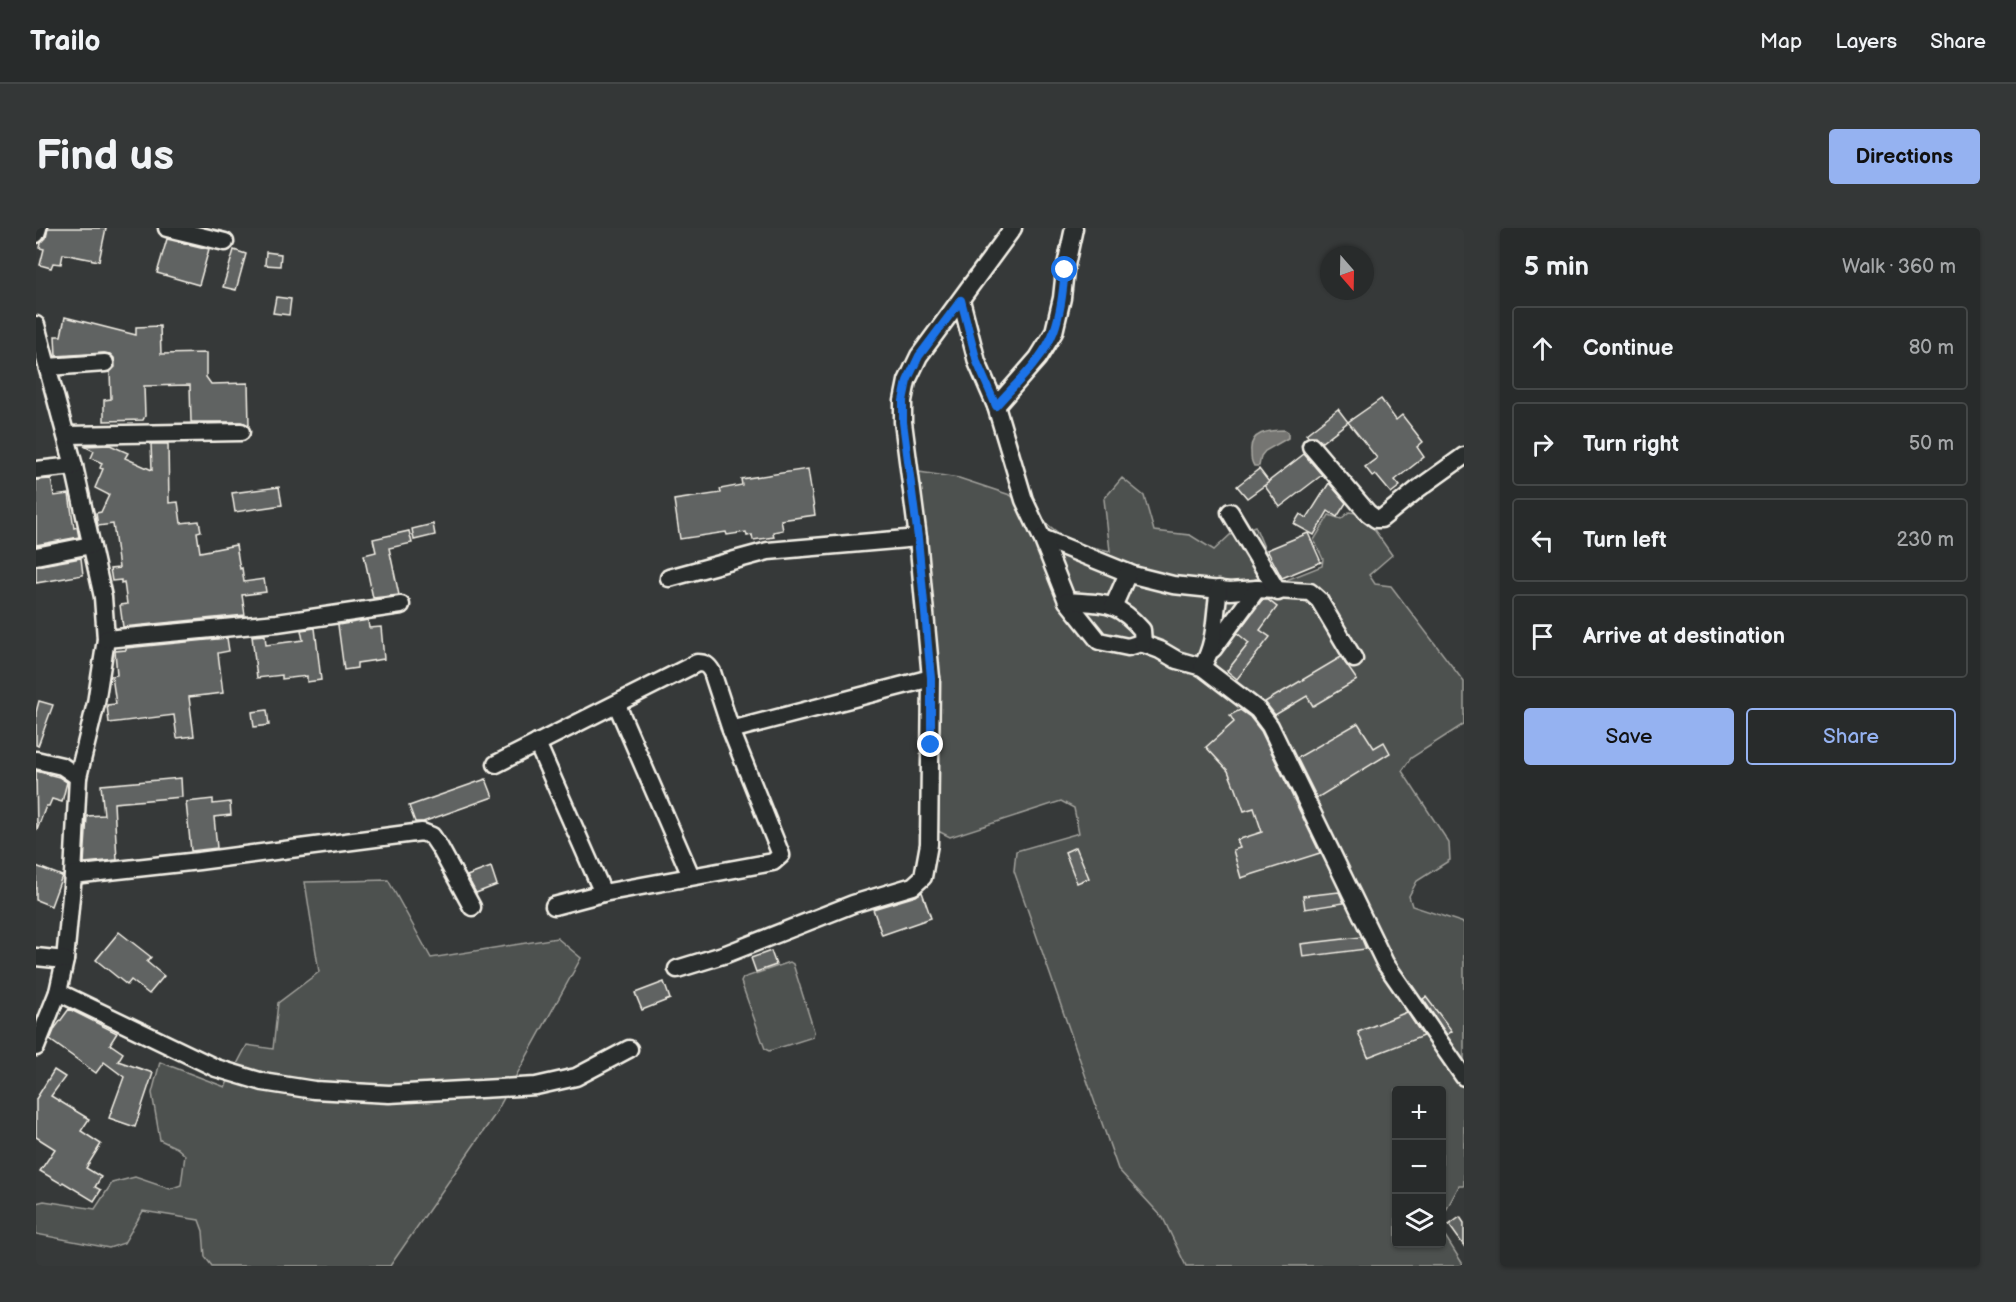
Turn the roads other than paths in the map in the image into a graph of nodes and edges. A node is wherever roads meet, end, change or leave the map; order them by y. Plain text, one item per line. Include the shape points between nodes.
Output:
1 (38, 228) edge
2 (167, 228) edge
3 (1013, 228) edge
4 (1074, 228) edge
5 (36, 234) edge
6 (225, 242) dead end
7 (961, 300) junction
8 (36, 325) edge
9 (105, 363) dead end
10 (48, 367) junction
11 (996, 406) junction
12 (241, 432) dead end
13 (66, 435) junction
14 (1311, 446) dead end
15 (1464, 456) edge
16 (74, 466) junction
17 (36, 470) edge
18 (1230, 512) dead end
19 (918, 538) junction
20 (1042, 538) junction
21 (91, 545) junction
22 (36, 556) edge
23 (1128, 573) junction
24 (669, 578) dead end
25 (1257, 589) junction
26 (1219, 590) junction
27 (1278, 592) junction
28 (1067, 601) junction
29 (401, 605) dead end
30 (1113, 607) junction
31 (106, 639) junction
32 (1143, 644) junction
33 (1354, 659) dead end
34 (1206, 660) junction
35 (931, 678) junction
36 (617, 705) junction
37 (731, 730) junction
38 (537, 743) junction
39 (36, 760) edge
40 (496, 764) dead end
41 (78, 777) junction
42 (73, 874) junction
43 (691, 876) junction
44 (603, 893) junction
45 (555, 906) dead end
46 (472, 907) dead end
47 (36, 957) edge
48 (65, 960) junction
49 (677, 969) dead end
50 (57, 992) junction
51 (36, 1047) edge
52 (629, 1049) dead end
53 (1459, 1059) edge
54 (1464, 1077) edge

1 - 5 street
2 - 6 street
3 - 7 street
4 - 11 street via 1054,332 1038,358
7 - 11 street via 977,362
7 - 19 street via 919,356 907,381 903,422
8 - 10 street
9 - 10 street
10 - 13 street
11 - 20 street via 1024,500
12 - 13 street
13 - 16 street
14 - 15 street via 1376,519
16 - 17 street
16 - 21 street
18 - 27 street
19 - 24 street via 768,551
19 - 35 street
20 - 23 street
20 - 28 street
21 - 22 street
21 - 31 street via 103,597
23 - 26 street via 1173,585
23 - 30 street
25 - 26 street
25 - 27 street
25 - 34 street
26 - 34 street via 1215,637
27 - 33 street via 1310,592 1315,596
28 - 30 street
28 - 32 street via 1099,641 1113,645
29 - 31 street via 278,623
30 - 32 street via 1121,609 1142,630
31 - 41 street
32 - 34 street via 1177,660
34 - 53 street via 1270,726 1385,963
35 - 37 street
35 - 49 street via 929,844 923,877 912,886
36 - 37 street via 697,663 705,663 712,672
36 - 38 street
36 - 43 street
37 - 43 street via 781,855 773,861
38 - 40 street
38 - 44 street
39 - 41 street via 62,766
41 - 42 street
42 - 46 street via 422,832 432,836
42 - 48 street
43 - 44 street
44 - 45 street
47 - 48 street
48 - 50 street
50 - 51 street
50 - 52 street via 216,1068 263,1082 314,1090 389,1094 536,1086 576,1077
53 - 54 street

